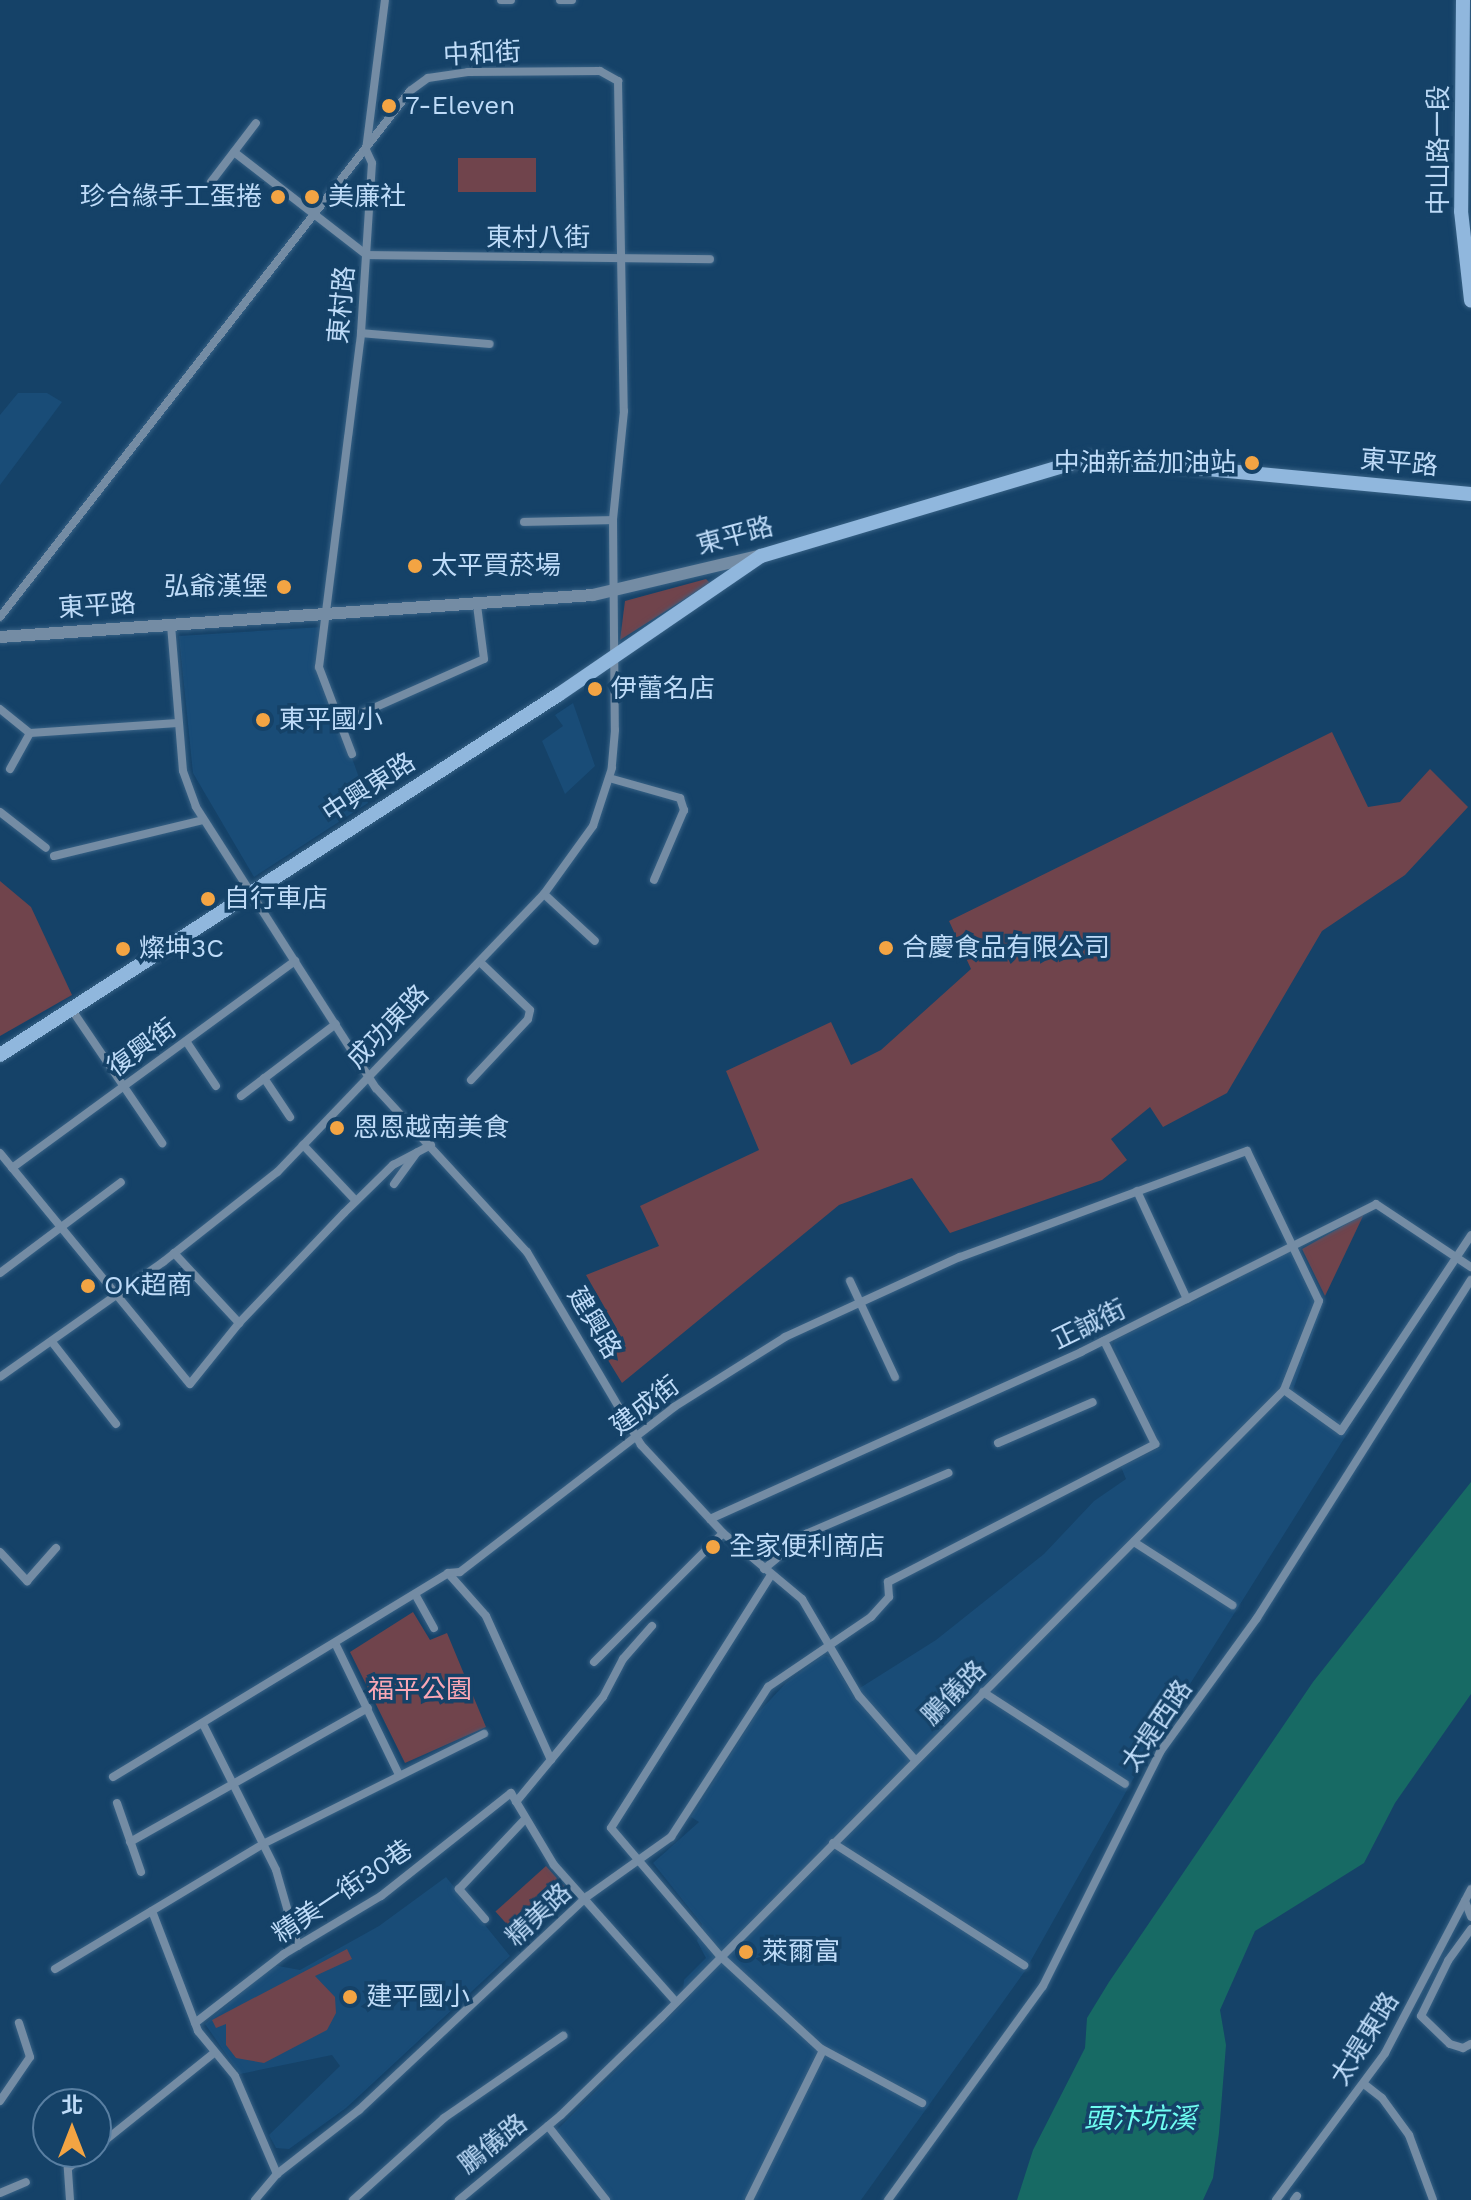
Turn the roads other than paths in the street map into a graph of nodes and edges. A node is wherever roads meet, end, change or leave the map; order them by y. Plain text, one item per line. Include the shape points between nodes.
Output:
1 (385, 0) edge
2 (501, 0) edge
3 (511, 0) edge
4 (560, 0) edge
5 (572, 0) edge
6 (1463, 0) edge
7 (256, 123) dead end
8 (366, 150) junction
9 (234, 152) junction
10 (211, 182) dead end
11 (313, 214) junction
12 (367, 255) junction
13 (622, 258) junction
14 (710, 259) dead end
15 (1471, 300) edge
16 (361, 333) junction
17 (490, 344) dead end
18 (1471, 494) edge
19 (613, 520) junction
20 (524, 522) dead end
21 (761, 556) junction
22 (614, 590) junction
23 (477, 605) junction
24 (324, 615) junction
25 (0, 617) edge
26 (171, 625) junction
27 (0, 637) edge
28 (612, 659) junction
29 (0, 709) edge
30 (342, 722) junction
31 (178, 723) junction
32 (30, 733) junction
33 (352, 754) dead end
34 (10, 769) dead end
35 (609, 778) junction
36 (0, 812) edge
37 (203, 820) junction
38 (46, 848) dead end
39 (54, 856) dead end
40 (654, 880) dead end
41 (252, 892) junction
42 (544, 894) junction
43 (595, 941) dead end
44 (295, 961) junction
45 (480, 962) junction
46 (72, 1010) junction
47 (336, 1024) junction
48 (186, 1041) junction
49 (0, 1055) edge
50 (369, 1075) junction
51 (264, 1078) junction
52 (471, 1080) dead end
53 (124, 1086) junction
54 (216, 1086) dead end
55 (241, 1096) dead end
56 (290, 1117) dead end
57 (162, 1143) dead end
58 (303, 1145) junction
59 (431, 1145) junction
60 (418, 1151) junction
61 (1247, 1151) joint
62 (0, 1153) edge
63 (12, 1168) junction
64 (121, 1182) dead end
65 (394, 1184) dead end
66 (1137, 1191) junction
67 (356, 1201) junction
68 (61, 1228) junction
69 (1471, 1235) edge
70 (1293, 1245) junction
71 (174, 1253) junction
72 (1456, 1260) junction
73 (1471, 1267) edge
74 (0, 1273) edge
75 (1471, 1280) edge
76 (850, 1281) dead end
77 (116, 1294) junction
78 (1187, 1299) junction
79 (860, 1303) junction
80 (239, 1323) junction
81 (1104, 1341) junction
82 (52, 1342) junction
83 (0, 1377) edge
84 (895, 1377) dead end
85 (1284, 1390) junction
86 (1093, 1402) dead end
87 (116, 1424) dead end
88 (638, 1436) junction
89 (998, 1443) dead end
90 (948, 1473) dead end
91 (710, 1519) junction
92 (723, 1533) junction
93 (1134, 1542) junction
94 (56, 1548) dead end
95 (0, 1552) edge
96 (768, 1572) junction
97 (448, 1573) junction
98 (415, 1594) junction
99 (1232, 1605) dead end
100 (652, 1626) dead end
101 (434, 1628) dead end
102 (618, 1636) junction
103 (336, 1645) junction
104 (827, 1646) junction
105 (631, 1649) junction
106 (594, 1662) dead end
107 (983, 1692) junction
108 (368, 1708) junction
109 (203, 1724) junction
110 (484, 1734) dead end
111 (551, 1760) junction
112 (915, 1760) junction
113 (399, 1775) junction
114 (113, 1777) dead end
115 (1125, 1784) dead end
116 (231, 1785) junction
117 (513, 1797) junction
118 (117, 1803) dead end
119 (525, 1819) junction
120 (130, 1842) junction
121 (833, 1843) junction
122 (263, 1844) junction
123 (635, 1860) junction
124 (141, 1872) dead end
125 (1471, 1889) edge
126 (585, 1900) junction
127 (1468, 1909) edge
128 (152, 1911) junction
129 (485, 1919) dead end
130 (1471, 1929) edge
131 (298, 1946) junction
132 (720, 1956) junction
133 (1024, 1965) dead end
134 (55, 1969) dead end
135 (675, 2001) junction
136 (19, 2023) dead end
137 (195, 2023) junction
138 (563, 2036) dead end
139 (1471, 2044) edge
140 (823, 2050) junction
141 (215, 2052) junction
142 (1364, 2084) junction
143 (0, 2101) edge
144 (922, 2103) dead end
145 (548, 2126) junction
146 (112, 2131) edge
147 (68, 2168) edge
148 (277, 2174) junction
149 (26, 2182) dead end
150 (0, 2193) edge
151 (70, 2200) edge
152 (255, 2200) edge
153 (353, 2200) edge
154 (459, 2200) edge
155 (606, 2200) edge
156 (749, 2200) edge
157 (888, 2200) edge
158 (1276, 2200) edge
159 (1433, 2200) edge

1 - 8 street, 東村路
2 - 3 street
4 - 5 street
6 - 15 main road, 中山路一段 via 1461,211
7 - 9 street
8 - 11 street, 中和街
8 - 12 street, 東村路 via 372,163
8 - 13 street, 中和街 via 410,91 428,78 468,72 613,74 620,89
9 - 10 street
9 - 11 street
11 - 12 street
11 - 25 street, 中和街
12 - 13 street, 東村八街
12 - 16 street, 東村路
13 - 14 street, 東村八街
13 - 19 street, 中和街 via 624,432
16 - 17 street
16 - 24 street, 東村路
18 - 21 main road, 東平路 via 1090,458
19 - 20 street
19 - 22 street, 中和街
21 - 22 street, 東平路
21 - 28 main road, 中興東路
22 - 23 street, 東平路
22 - 28 street, 成功東路
23 - 24 street, 東平路
23 - 30 street via 484,659
24 - 26 street, 東平路
24 - 30 street, 東村路 via 319,667
26 - 27 street, 東平路
26 - 31 street, 建興路
28 - 35 street, 成功東路 via 615,730
28 - 41 main road, 中興東路
29 - 32 street
30 - 33 street, 東村路
31 - 32 street
31 - 37 street, 建興路 via 183,771
32 - 34 street
35 - 40 street via 680,798 684,810
35 - 42 street, 成功東路 via 589,833
36 - 38 street
37 - 39 street
37 - 41 street, 建興路
41 - 44 street, 建興路
41 - 46 main road, 中興東路
42 - 43 street
42 - 45 street, 成功東路
44 - 47 street, 建興路
44 - 48 street, 復興街
45 - 50 street, 成功東路
45 - 52 street via 530,1010 528,1019
46 - 49 main road, 中興東路
46 - 53 street
47 - 50 street, 建興路
47 - 51 street
48 - 53 street, 復興街
48 - 54 street
50 - 58 street, 成功東路
50 - 59 street, 建興路
51 - 55 street
51 - 56 street
53 - 57 street
53 - 63 street, 復興街
58 - 67 street
58 - 71 street, 成功東路 via 246,1200
59 - 60 street
59 - 88 street, 建興路 via 541,1271
60 - 65 street
60 - 67 street via 393,1165
61 - 66 street, 建成街
61 - 70 street, 鵬儀路
62 - 63 street
63 - 68 street
64 - 68 street
66 - 78 street
66 - 79 street, 建成街 via 953,1260
67 - 80 street
68 - 74 street
68 - 77 street
69 - 72 street
70 - 72 street, 正誠街 via 1376,1204
70 - 78 street, 正誠街
70 - 85 street, 鵬儀路 via 1319,1312
71 - 77 street, 成功東路
71 - 80 street
72 - 73 street, 正誠街
72 - 85 street via 1341,1431
75 - 157 street, 太堤西路 via 1257,1618 1160,1752 1043,1986
76 - 79 street
77 - 80 street via 190,1384
77 - 82 street, 成功東路
78 - 81 street, 正誠街
79 - 84 street
79 - 88 street, 建成街 via 753,1355
81 - 91 street, 正誠街
81 - 104 street, 精美路 via 1155,1444 888,1582 889,1597 871,1617
82 - 83 street, 成功東路
82 - 87 street
85 - 93 street, 鵬儀路
86 - 89 street
88 - 91 street, 建興路
88 - 97 street, 建成街 via 460,1572
90 - 96 street via 806,1534
91 - 92 street, 建興路
92 - 96 street, 建興路
92 - 102 street
93 - 99 street
93 - 107 street, 鵬儀路
94 - 95 street via 27,1581
96 - 104 street, 建興路 via 802,1599
96 - 123 street via 613,1820 611,1828
97 - 98 street, 建成街
97 - 111 street via 486,1616
98 - 101 street
98 - 103 street, 建成街
100 - 105 street
102 - 105 street
102 - 106 street
103 - 108 street
103 - 109 street, 建成街
104 - 112 street, 建興路 via 859,1696
104 - 123 street, 精美路 via 768,1687 678,1828 645,1858
105 - 111 street via 603,1697
107 - 112 street, 鵬儀路
107 - 115 street
108 - 113 street
108 - 116 street
109 - 114 street, 建成街
109 - 116 street
110 - 113 street
111 - 117 street
112 - 121 street, 鵬儀路
113 - 122 street
116 - 120 street
116 - 122 street
117 - 119 street
117 - 131 street, 精美一街30巷 via 381,1896
118 - 120 street
119 - 126 street via 554,1865
119 - 129 street via 459,1889
120 - 124 street
121 - 132 street, 鵬儀路
121 - 133 street
122 - 128 street
122 - 131 street
123 - 126 street, 精美路
123 - 132 street
125 - 127 street, 太堤東路
126 - 135 street
126 - 148 street, 精美路 via 359,2110
127 - 142 street, 太堤東路
128 - 134 street
128 - 137 street
130 - 139 street via 1421,2016 1450,2044
131 - 137 street, 精美一街30巷
132 - 135 street, 鵬儀路
132 - 140 street
135 - 145 street, 鵬儀路
136 - 143 street via 30,2057
137 - 141 street
138 - 153 street via 444,2118
140 - 144 street
140 - 156 street
141 - 146 street
141 - 148 street via 235,2076
142 - 158 street, 太堤東路
142 - 159 street via 1417,2150
145 - 154 street, 鵬儀路
145 - 155 street
147 - 151 street
148 - 152 street, 精美路
149 - 150 street

